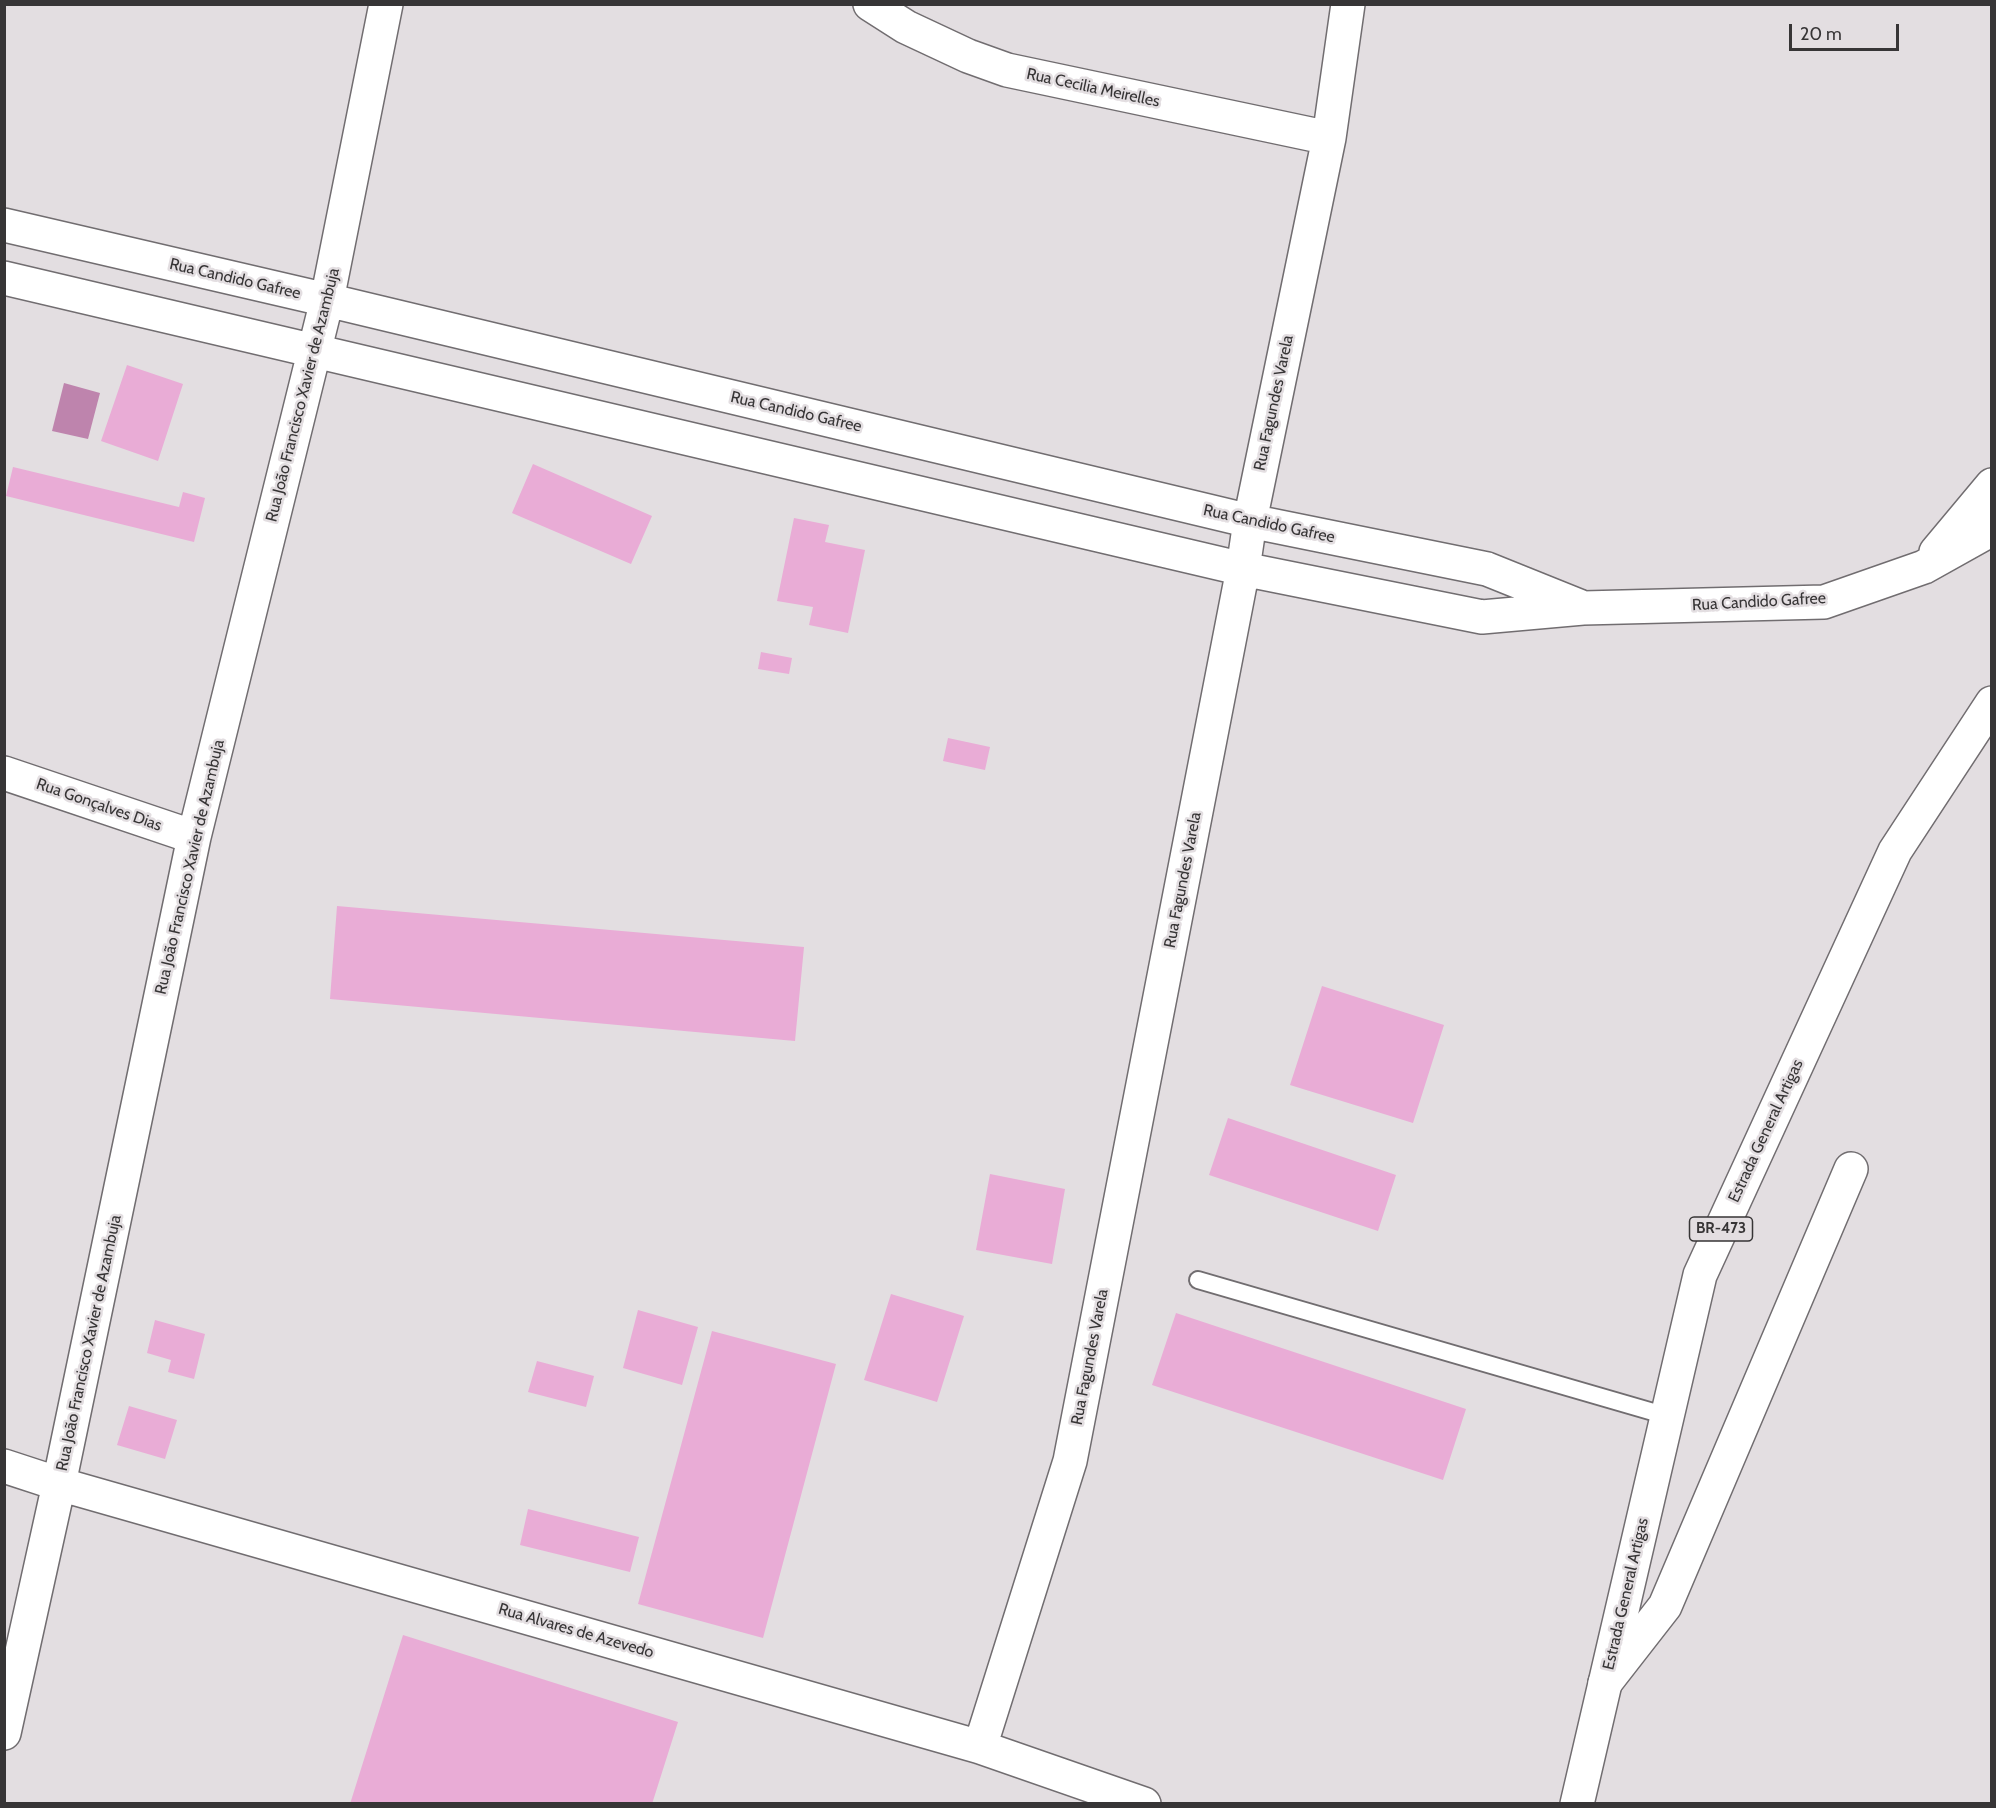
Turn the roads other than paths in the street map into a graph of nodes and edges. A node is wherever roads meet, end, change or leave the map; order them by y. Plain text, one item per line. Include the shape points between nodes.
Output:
1 (386, 4) edge
2 (870, 4) edge
3 (1348, 4) edge
4 (1329, 138) junction
5 (4, 225) edge
6 (4, 278) edge
7 (327, 300) junction
8 (315, 350) junction
9 (1992, 485) edge
10 (1250, 521) junction
11 (1992, 529) edge
12 (1924, 567) junction
13 (1243, 568) junction
14 (1583, 608) junction
15 (1992, 703) edge
16 (4, 773) edge
17 (194, 837) junction
18 (1851, 1169) dead end
19 (1198, 1280) dead end
20 (1667, 1416) junction
21 (4, 1467) edge
22 (59, 1484) junction
23 (1605, 1683) junction
24 (4, 1733) edge
25 (980, 1747) junction
26 (1144, 1803) edge
27 (1577, 1803) edge

1 - 7 street, Rua João Francisco Xavier de Azambuja
2 - 4 street, Rua Cecilia Meirelles via 906,27 1007,70
3 - 4 street, Rua Fagundes Varela
4 - 10 street, Rua Fagundes Varela
5 - 7 street, Rua Candido Gafree
6 - 8 street, Rua Candido Gafree
7 - 8 street, Rua João Francisco Xavier de Azambuja
7 - 10 street, Rua Candido Gafree
8 - 13 street, Rua Candido Gafree
8 - 17 street, Rua João Francisco Xavier de Azambuja
9 - 12 street
10 - 13 street, Rua Fagundes Varela
10 - 14 street, Rua Candido Gafree via 1487,569
11 - 12 street, Rua Candido Gafree
12 - 14 street, Rua Candido Gafree via 1824,602
13 - 14 street, Rua Candido Gafree via 1482,617
13 - 25 street, Rua Fagundes Varela via 1070,1461
15 - 20 street, Estrada General Artigas / BR-473 via 1895,851 1700,1275
16 - 17 street, Rua Gonçalves Dias
17 - 22 street, Rua João Francisco Xavier de Azambuja
18 - 23 street via 1665,1606
19 - 20 lane
20 - 23 street, Estrada General Artigas / BR-473
21 - 22 street, Rua Alvares de Azevedo
22 - 24 street, Rua João Francisco Xavier de Azambuja
22 - 25 street, Rua Alvares de Azevedo
23 - 27 street, Estrada General Artigas / BR-473
25 - 26 street, Rua Alvares de Azevedo

